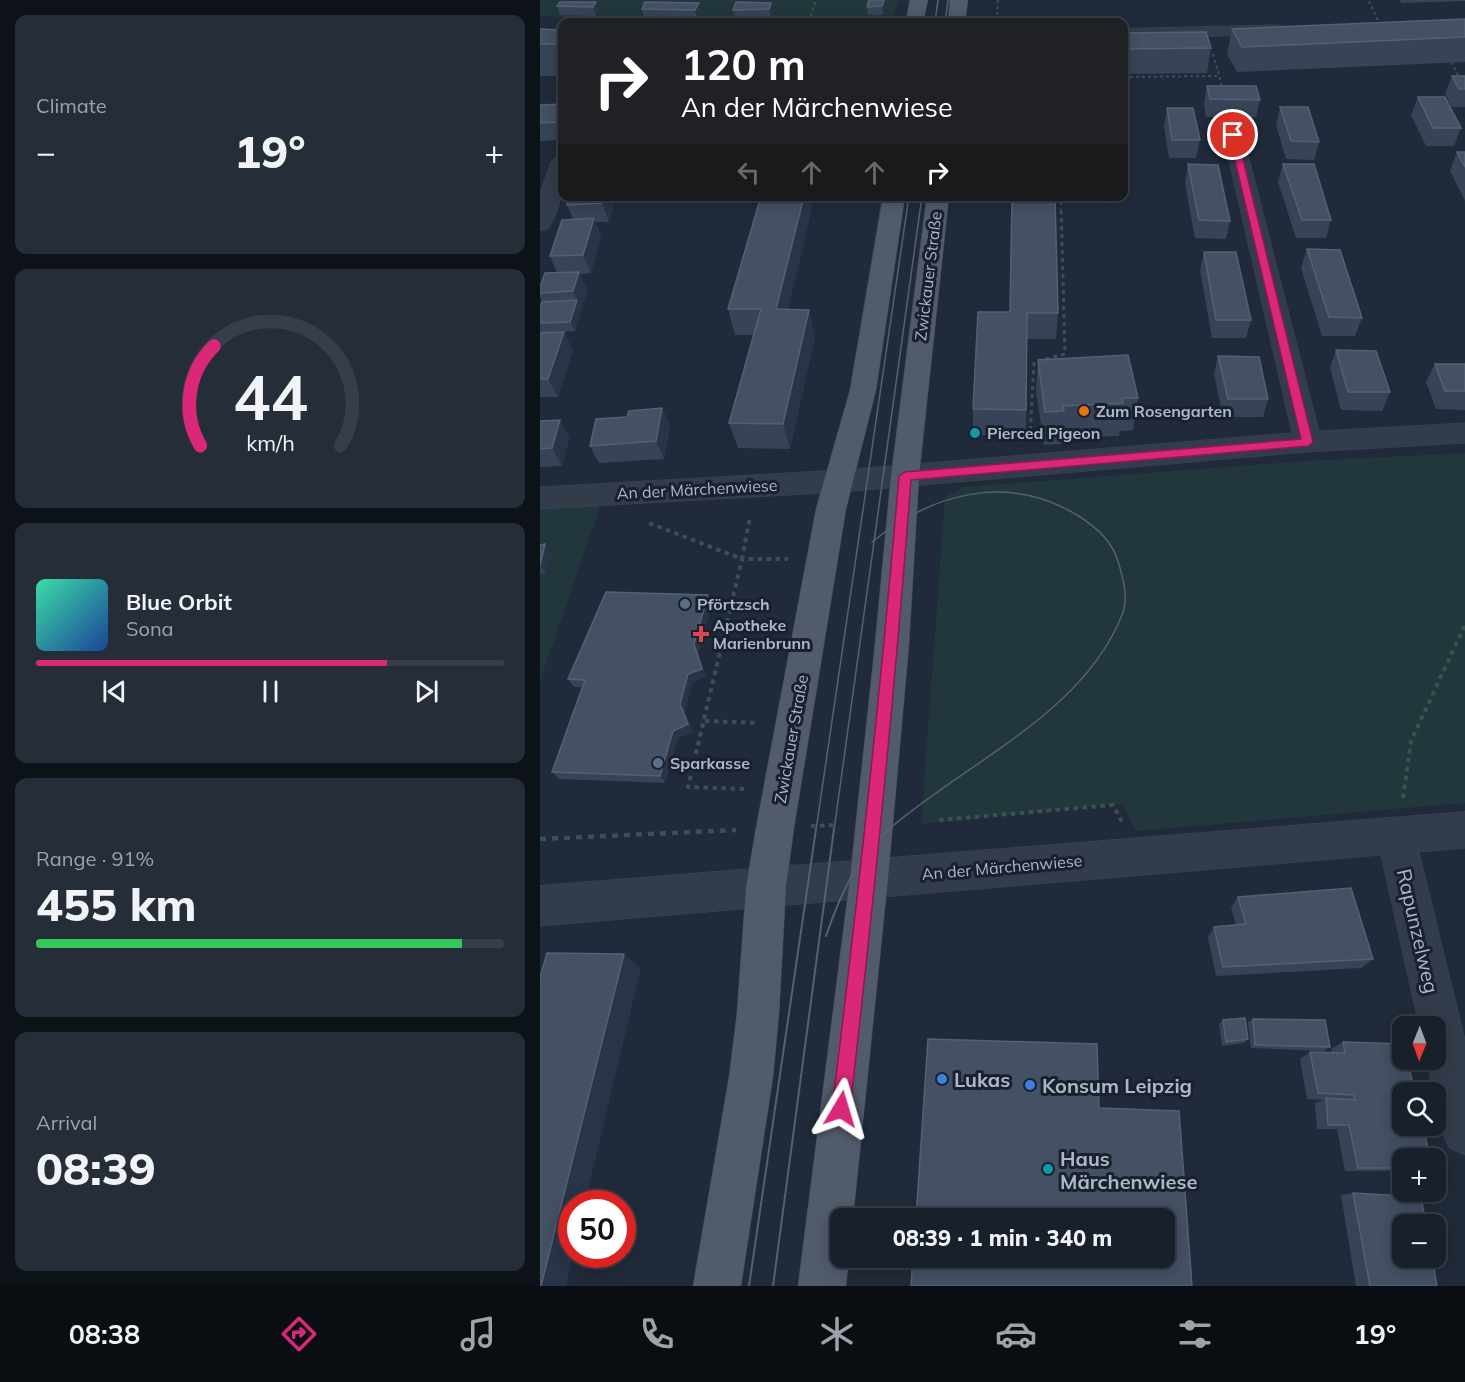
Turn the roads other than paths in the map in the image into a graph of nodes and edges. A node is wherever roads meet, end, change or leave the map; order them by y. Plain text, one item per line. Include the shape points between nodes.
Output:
1 (919, 0) edge
2 (959, 0) edge
3 (916, 18) edge
4 (957, 18) edge
5 (1300, 29) edge
6 (1128, 34) edge
7 (1233, 135) dead end
8 (558, 173) edge
9 (893, 201) edge
10 (937, 201) edge
11 (540, 224) edge
12 (1465, 433) edge
13 (1308, 442) junction
14 (905, 476) junction
15 (841, 481) junction
16 (540, 498) edge
17 (1465, 830) edge
18 (1396, 836) junction
19 (869, 878) junction
20 (766, 887) junction
21 (540, 906) edge
22 (1465, 1132) edge
23 (717, 1286) edge
24 (822, 1286) edge

1 - 3 main road
2 - 4 main road
5 - 6 street
7 - 13 street
8 - 11 street
9 - 15 main road, Zwickauer Straße via 863,390
10 - 14 main road, Zwickauer Straße
12 - 13 street, An der Märchenwiese
13 - 14 street, An der Märchenwiese
14 - 15 street, An der Märchenwiese
14 - 19 main road, Zwickauer Straße
15 - 16 street, An der Märchenwiese
15 - 20 main road, Zwickauer Straße via 831,510
17 - 18 street, An der Märchenwiese
18 - 19 street, An der Märchenwiese
18 - 22 street, Rapunzelweg
19 - 20 street, An der Märchenwiese
19 - 24 main road, Zwickauer Straße
20 - 21 street, An der Märchenwiese
20 - 23 main road, Zwickauer Straße via 751,1077

